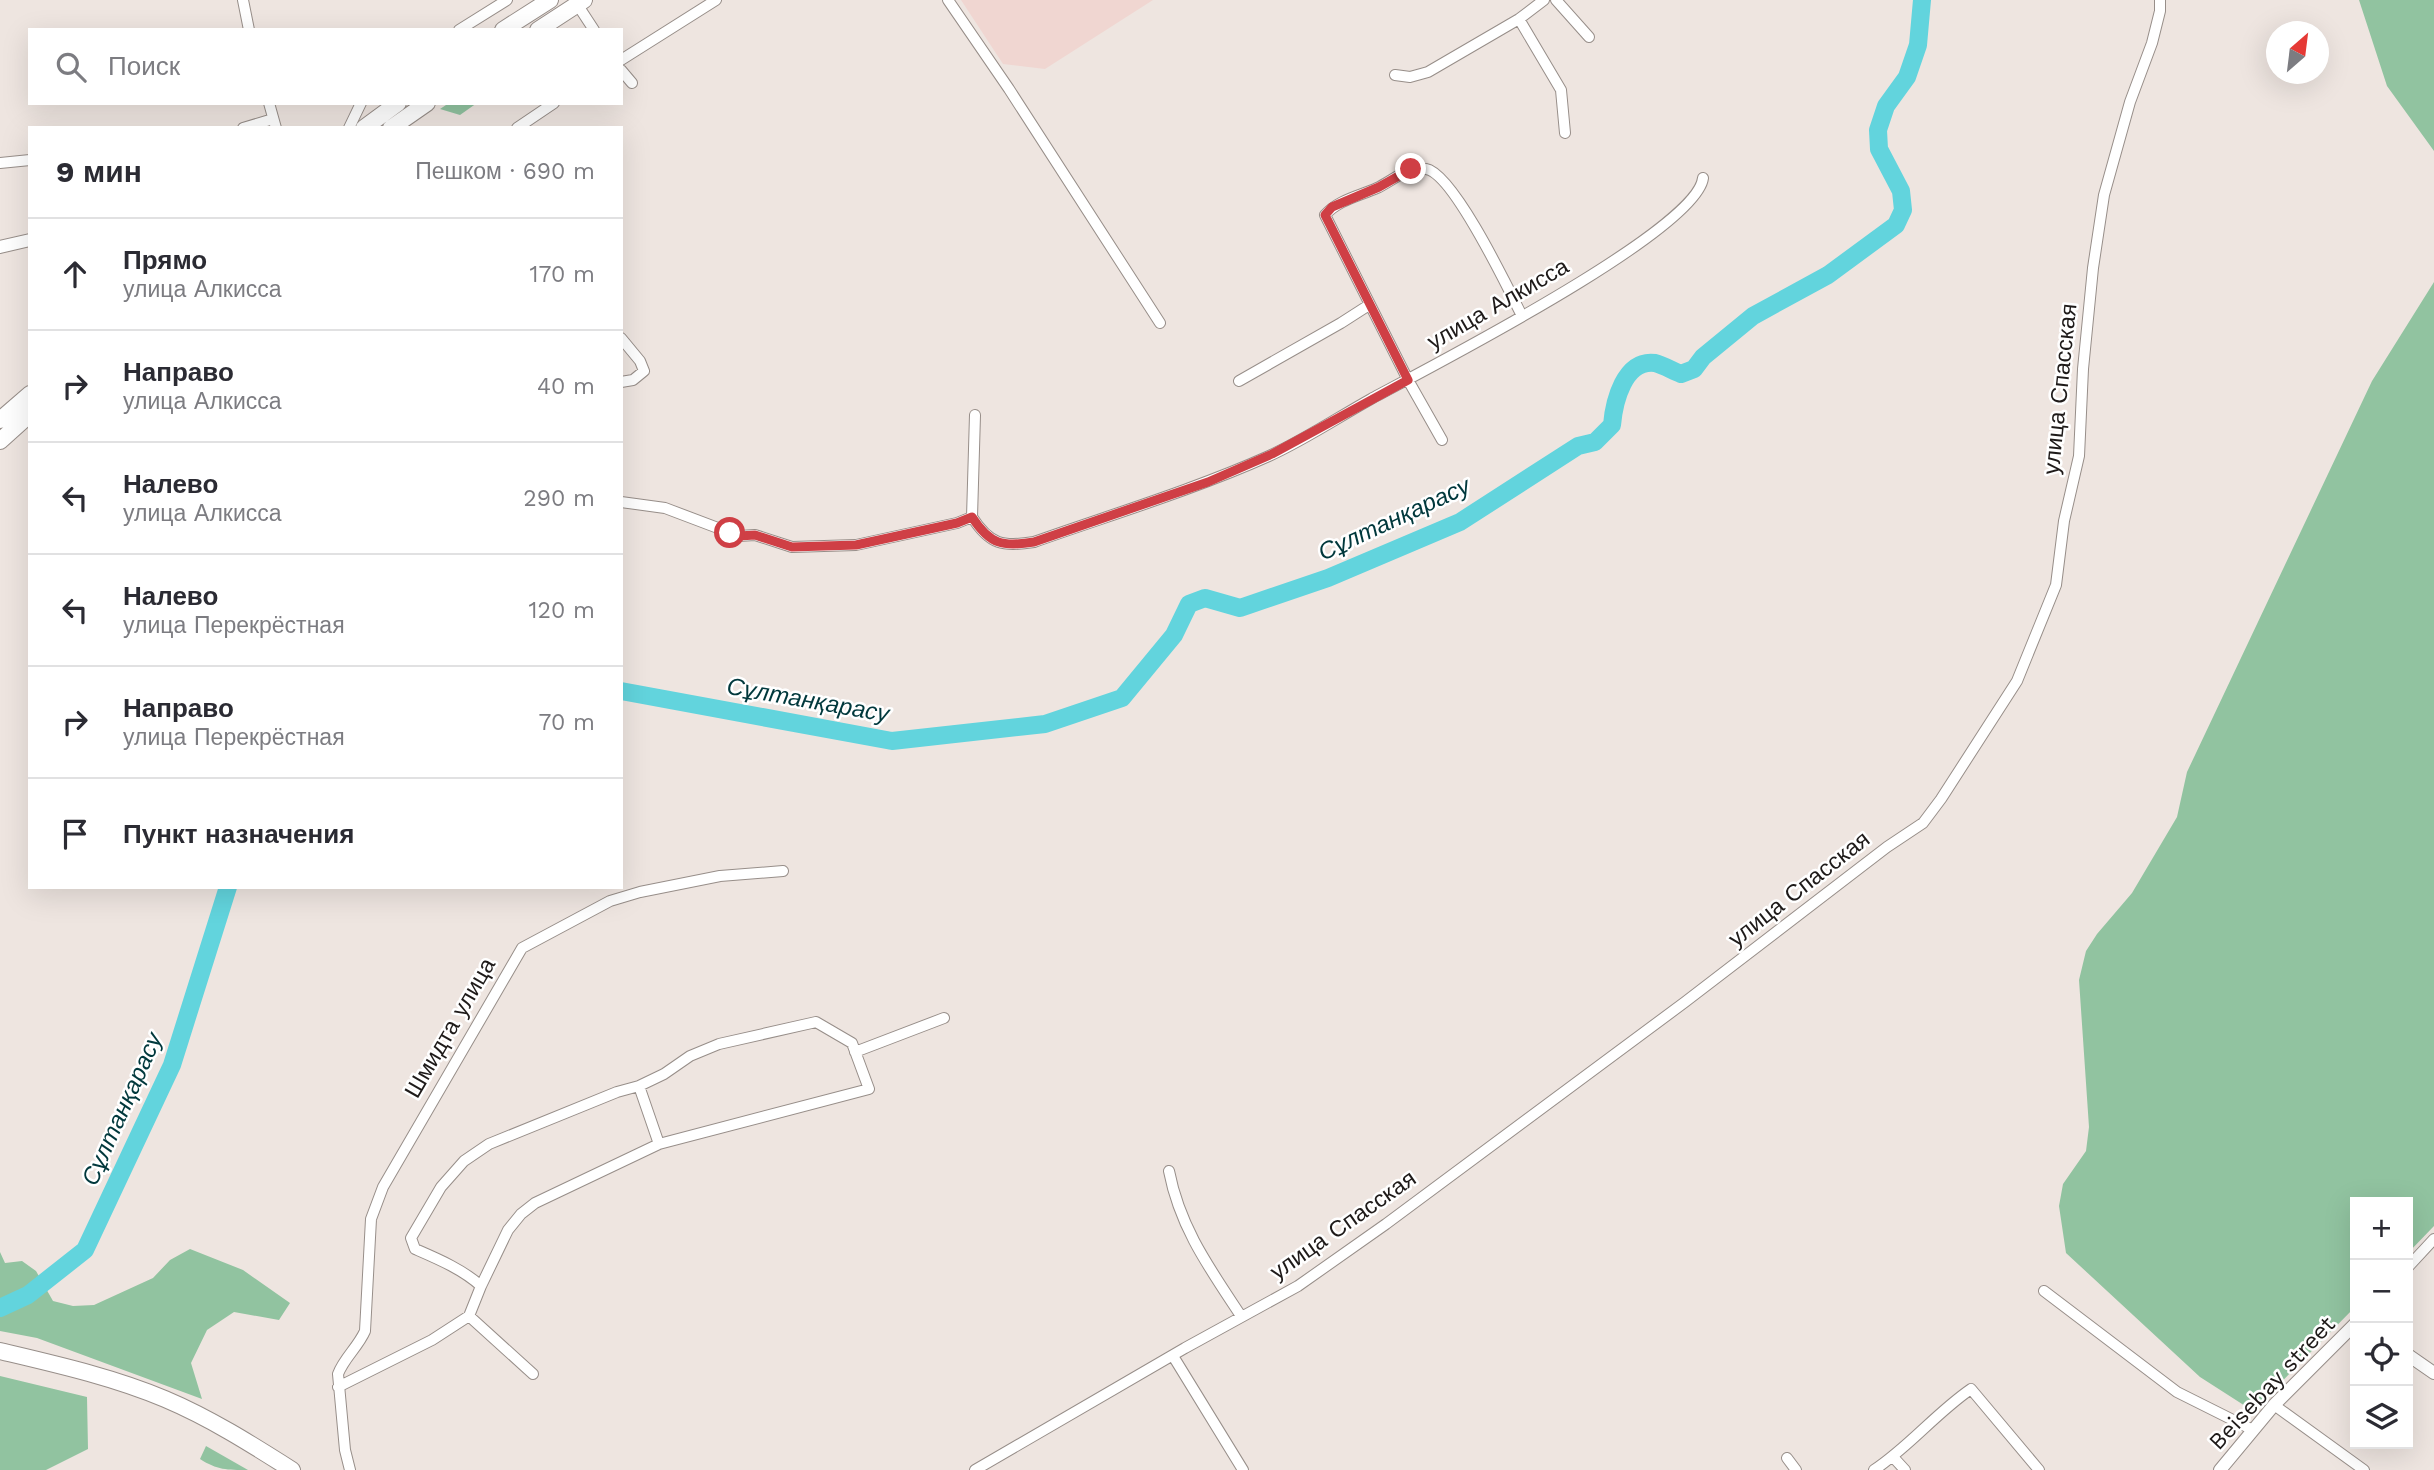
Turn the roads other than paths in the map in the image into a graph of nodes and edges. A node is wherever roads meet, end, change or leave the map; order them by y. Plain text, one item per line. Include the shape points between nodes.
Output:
1 (243, 0) edge
2 (507, 0) edge
3 (550, 0) edge
4 (716, 0) edge
5 (948, 0) edge
6 (1544, 0) edge
7 (1556, 0) edge
8 (2160, 0) edge
9 (581, 2) edge
10 (496, 3) edge
11 (1519, 19) junction
12 (249, 28) edge
13 (462, 28) edge
14 (501, 28) edge
15 (504, 28) edge
16 (541, 28) edge
17 (593, 28) edge
18 (1589, 37) dead end
19 (623, 59) edge
20 (623, 72) edge
21 (1395, 75) dead end
22 (632, 83) dead end
23 (270, 105) edge
24 (361, 105) edge
25 (395, 105) edge
26 (425, 105) edge
27 (551, 105) edge
28 (275, 123) edge
29 (256, 126) edge
30 (350, 126) edge
31 (367, 126) edge
32 (394, 126) edge
33 (520, 126) edge
34 (1565, 133) dead end
35 (28, 160) edge
36 (0, 163) edge
37 (1703, 178) dead end
38 (28, 240) edge
39 (0, 247) edge
40 (1369, 304) junction
41 (1522, 317) junction
42 (1160, 323) dead end
43 (623, 340) edge
44 (1408, 380) junction
45 (1239, 381) dead end
46 (623, 382) edge
47 (28, 396) edge
48 (975, 415) dead end
49 (28, 416) edge
50 (0, 420) edge
51 (1442, 440) dead end
52 (0, 441) edge
53 (623, 502) edge
54 (972, 517) junction
55 (783, 871) dead end
56 (944, 1018) dead end
57 (855, 1052) junction
58 (639, 1086) junction
59 (659, 1144) junction
60 (1169, 1171) dead end
61 (2434, 1239) edge
62 (2413, 1262) edge
63 (481, 1286) junction
64 (2044, 1291) dead end
65 (469, 1316) junction
66 (1241, 1316) junction
67 (2350, 1329) edge
68 (0, 1351) edge
69 (1173, 1356) junction
70 (2413, 1358) edge
71 (2434, 1373) edge
72 (533, 1374) dead end
73 (338, 1387) junction
74 (2274, 1405) junction
75 (2253, 1430) junction
76 (1893, 1457) junction
77 (1787, 1458) dead end
78 (292, 1470) edge
79 (350, 1470) edge
80 (975, 1470) edge
81 (1243, 1470) edge
82 (1796, 1470) edge
83 (1874, 1470) edge
84 (1905, 1470) edge
85 (2039, 1470) edge
86 (2220, 1470) edge
87 (2364, 1470) edge

1 - 12 street
2 - 10 street
3 - 15 main road
4 - 19 street
5 - 42 street
6 - 11 street
7 - 18 street
8 - 66 street, улица Спасская via 2152,43 2104,195 2083,369 2079,456 2056,585 2017,681 1941,799 1923,823 1717,979 1298,1286
9 - 16 main road
9 - 17 street
10 - 13 street
10 - 14 street
11 - 21 street via 1428,72
11 - 34 street via 1561,90
20 - 22 street
23 - 28 street
24 - 30 street
25 - 31 main road
26 - 32 main road
27 - 33 street
28 - 29 street
35 - 36 street
37 - 41 street, улица Алкисса via 1693,199 1666,225
38 - 39 street
40 - 41 street via 1325,215 1332,207 1411,169 1426,169 1447,184
40 - 44 street
40 - 45 street
41 - 44 street, улица Алкисса
43 - 46 street via 644,371
44 - 51 street
44 - 54 street, улица Алкисса via 1272,454 1208,482 1034,542 994,541
47 - 50 main road
48 - 54 street
49 - 52 main road
53 - 54 street via 665,508 739,536 755,535 792,547 856,545
55 - 73 street, Шмидта улица via 720,876 630,895 522,948 383,1187 371,1219 365,1331 341,1366
56 - 57 street
57 - 58 street via 852,1043 816,1022 719,1044
57 - 59 street via 869,1088
58 - 59 street
58 - 63 street via 489,1144 464,1161 441,1187 411,1238 415,1249
59 - 63 street via 534,1203 508,1230
60 - 66 street via 1184,1223
61 - 62 street
63 - 65 street
64 - 75 street via 2177,1392
65 - 72 street
65 - 73 street
66 - 69 street, улица Спасская
67 - 74 street, Beisebay street
68 - 78 main road via 164,1399
69 - 80 street, улица Спасская
69 - 81 street
70 - 71 street
73 - 79 street
74 - 75 street, Beisebay street
74 - 87 street
75 - 86 street, Beisebay street
76 - 83 street
76 - 84 street
76 - 85 street via 1971,1389
77 - 82 street

